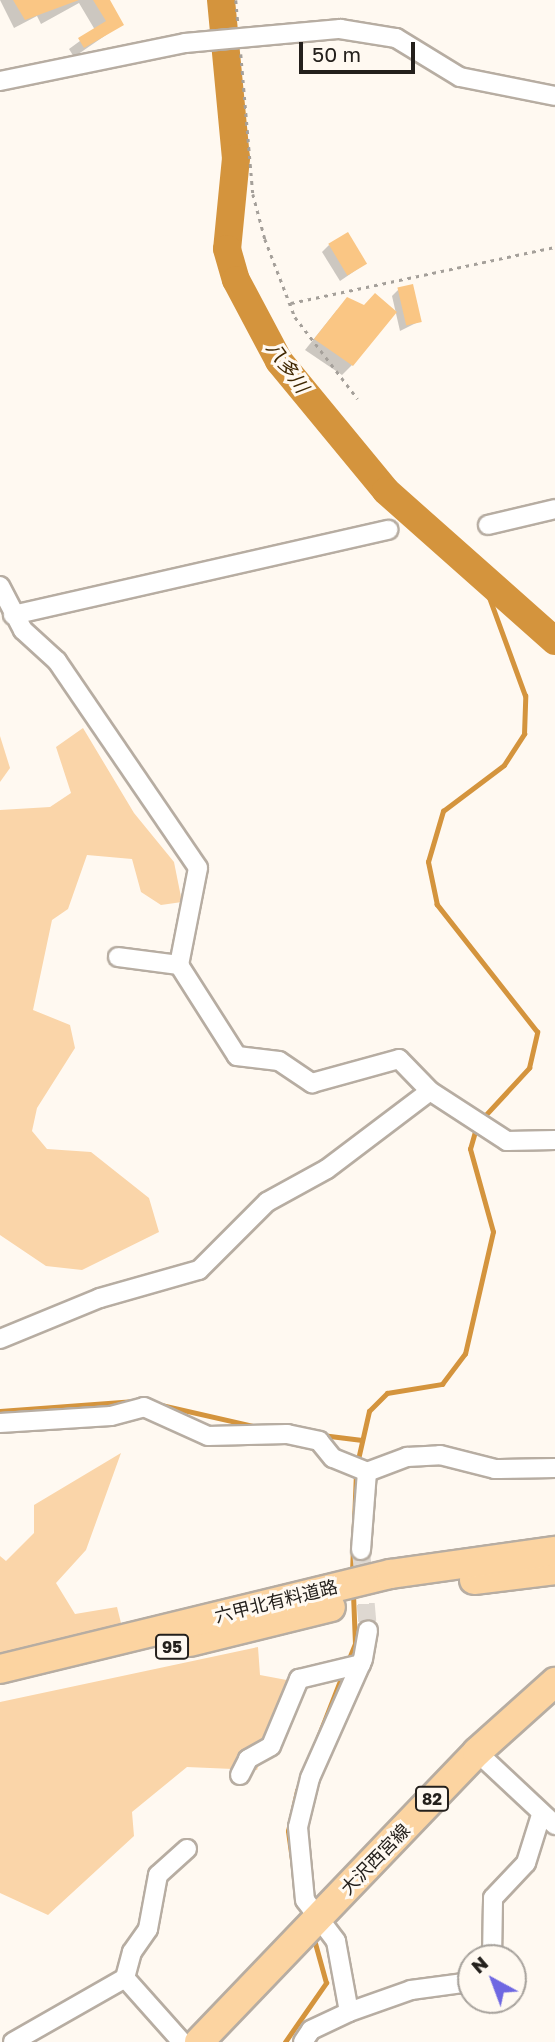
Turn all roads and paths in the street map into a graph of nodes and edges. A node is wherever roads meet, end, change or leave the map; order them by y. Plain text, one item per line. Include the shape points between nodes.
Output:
1 (236, 0) edge
2 (239, 39) junction
3 (0, 81) edge
4 (555, 96) edge
5 (555, 247) edge
6 (291, 303) junction
7 (358, 399) dead end
8 (555, 509) edge
9 (488, 525) dead end
10 (388, 530) dead end
11 (0, 586) edge
12 (13, 615) junction
13 (118, 957) dead end
14 (179, 965) junction
15 (430, 1091) junction
16 (555, 1140) edge
17 (0, 1339) edge
18 (0, 1423) edge
19 (555, 1468) edge
20 (366, 1471) junction
21 (360, 1550) tunnel mouth
22 (543, 1562) edge
23 (352, 1593) junction
24 (368, 1630) tunnel mouth
25 (359, 1664) junction
26 (0, 1669) edge
27 (555, 1682) edge
28 (0, 1687) edge
29 (477, 1752) junction
30 (240, 1776) dead end
31 (548, 1820) edge
32 (187, 1849) dead end
33 (312, 1925) junction
34 (492, 1944) edge
35 (125, 1978) junction
36 (457, 1984) edge
37 (349, 2012) junction
38 (13, 2042) edge
39 (182, 2042) edge
40 (199, 2042) edge
41 (303, 2042) edge

1 - 2 path
2 - 3 street via 186,43
2 - 4 street via 368,33 396,38 460,77
2 - 6 path via 253,194
5 - 6 path
6 - 7 path via 330,370
8 - 9 street
10 - 12 street
11 - 12 street
12 - 14 street via 57,661 198,868
13 - 14 street
14 - 15 street via 237,1056 279,1061 312,1083 399,1059
15 - 16 street via 507,1140
15 - 17 street via 327,1169 267,1202 199,1270 100,1298
18 - 20 street via 111,1416 144,1407 208,1436 287,1434 318,1441
19 - 20 street via 495,1469 440,1455 407,1457
20 - 21 street
22 - 23 main road, 六甲北有料道路 / 95
23 - 26 main road, 六甲北有料道路 / 95
23 - 28 main road, 六甲北有料道路 / 95
24 - 25 street
25 - 30 street via 299,1679 271,1746 248,1759
25 - 33 street via 302,1803 305,1900
27 - 29 main road, 大沢西宮線 / 82
29 - 31 street
29 - 33 main road, 大沢西宮線 / 82
31 - 34 street via 526,1863 493,1898
32 - 35 street via 159,1875 148,1929 132,1952
33 - 37 street via 341,1954
33 - 40 main road, 大沢西宮線 / 82
35 - 38 street
35 - 39 street
36 - 37 street via 411,1990
37 - 41 street via 311,2030

